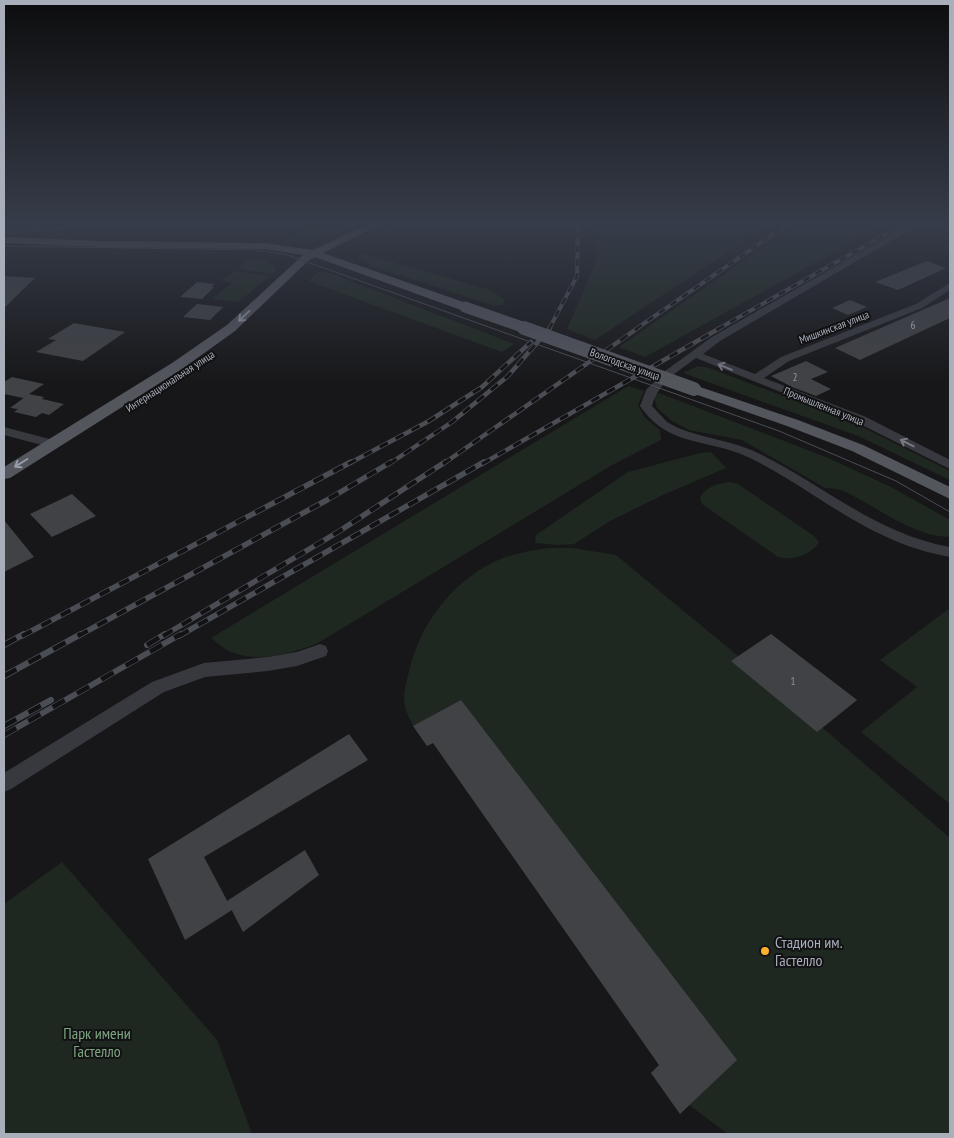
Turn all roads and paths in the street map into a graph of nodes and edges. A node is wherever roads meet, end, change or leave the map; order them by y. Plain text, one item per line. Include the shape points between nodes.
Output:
1 (289, 277) edge
2 (298, 277) edge
3 (376, 277) edge
4 (824, 277) edge
5 (950, 286) edge
6 (465, 307) joint
7 (694, 354) junction
8 (755, 379) junction
9 (694, 389) joint
10 (4, 431) edge
11 (53, 444) junction
12 (950, 465) edge
13 (4, 474) edge
14 (4, 487) edge
15 (950, 494) edge
16 (950, 552) edge
17 (320, 652) dead end
18 (4, 784) edge

1 -> 11 main road, Интернациональная улица via 230,328 177,366
2 - 14 main road, Интернациональная улица via 266,312 227,344
3 - 6 main road, Вологодская улица
4 - 7 street
5 - 8 street, Мишкинская улица via 919,306 785,359
6 - 9 main road, Вологодская улица, bridge
8 -> 7 street, Промышленная улица
7 - 16 street via 650,392 646,406 658,421 678,432 750,453 873,527 931,550
12 -> 8 street, Промышленная улица via 862,420
9 - 15 main road, Вологодская улица via 843,442
10 - 11 street
11 -> 13 main road, Интернациональная улица
17 - 18 street via 297,659 204,670 182,676 158,687

